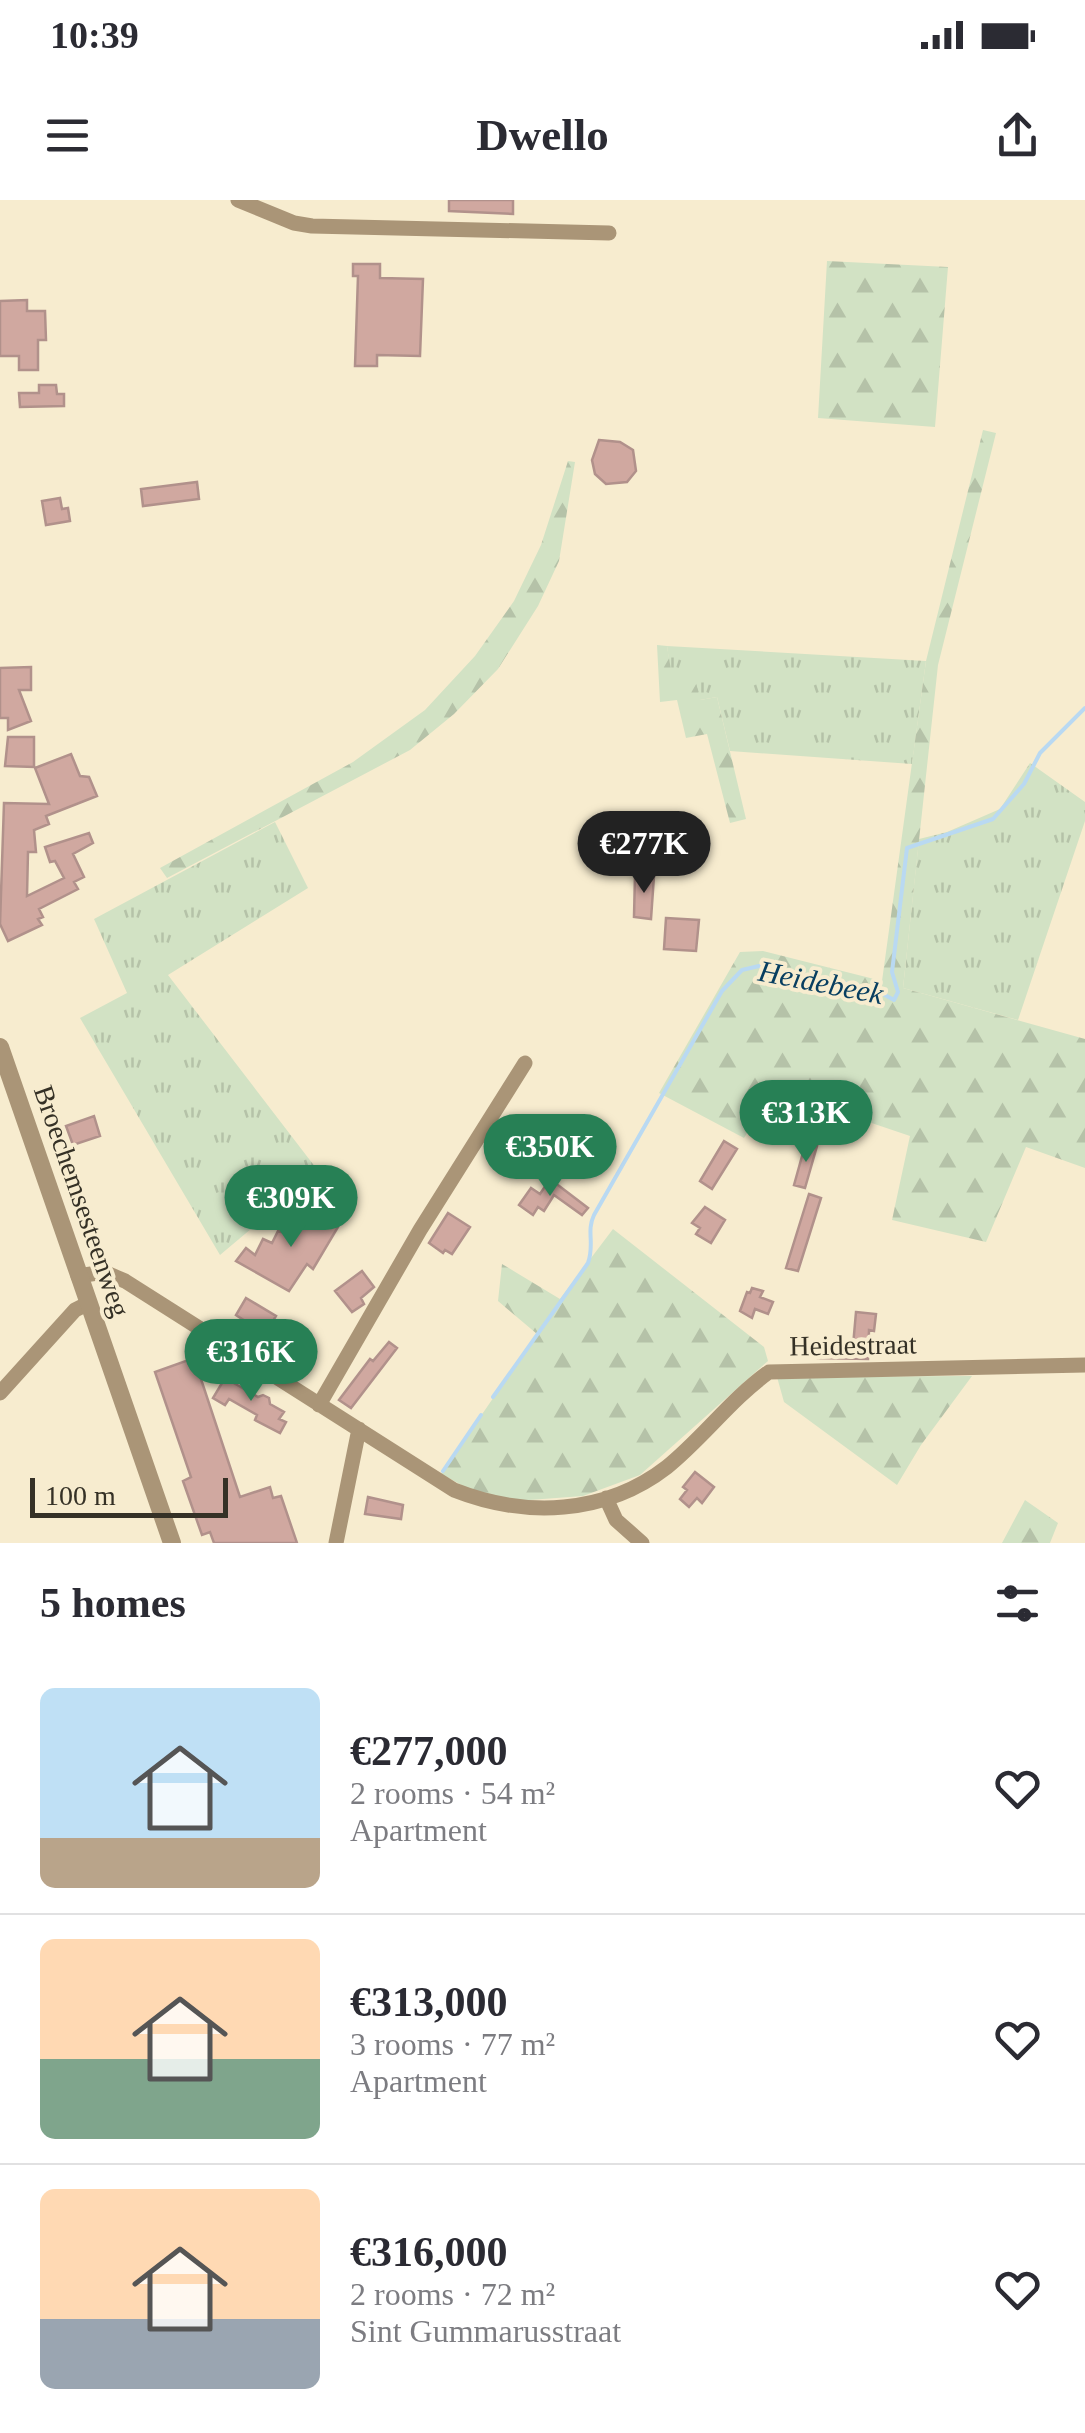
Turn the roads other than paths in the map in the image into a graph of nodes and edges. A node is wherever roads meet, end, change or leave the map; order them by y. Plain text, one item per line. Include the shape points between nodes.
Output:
1 (238, 200) edge
2 (609, 233) dead end
3 (0, 1047) edge
4 (525, 1064) dead end
5 (78, 1276) junction
6 (87, 1304) junction
7 (1085, 1365) edge
8 (0, 1393) edge
9 (318, 1404) junction
10 (359, 1430) junction
11 (606, 1498) junction
12 (172, 1543) edge
13 (336, 1543) edge
14 (642, 1543) edge

1 - 2 street via 312,226
3 - 5 street, Broechemsesteenweg
4 - 9 street
5 - 6 street, Broechemsesteenweg
5 - 9 street, Heidestraat via 104,1272 125,1281
6 - 8 street
6 - 12 street, Broechemsesteenweg
7 - 11 street, Heidestraat via 769,1372 667,1466
9 - 10 street, Heidestraat
10 - 11 street, Heidestraat via 482,1501 546,1509
10 - 13 street
11 - 14 street via 616,1520

